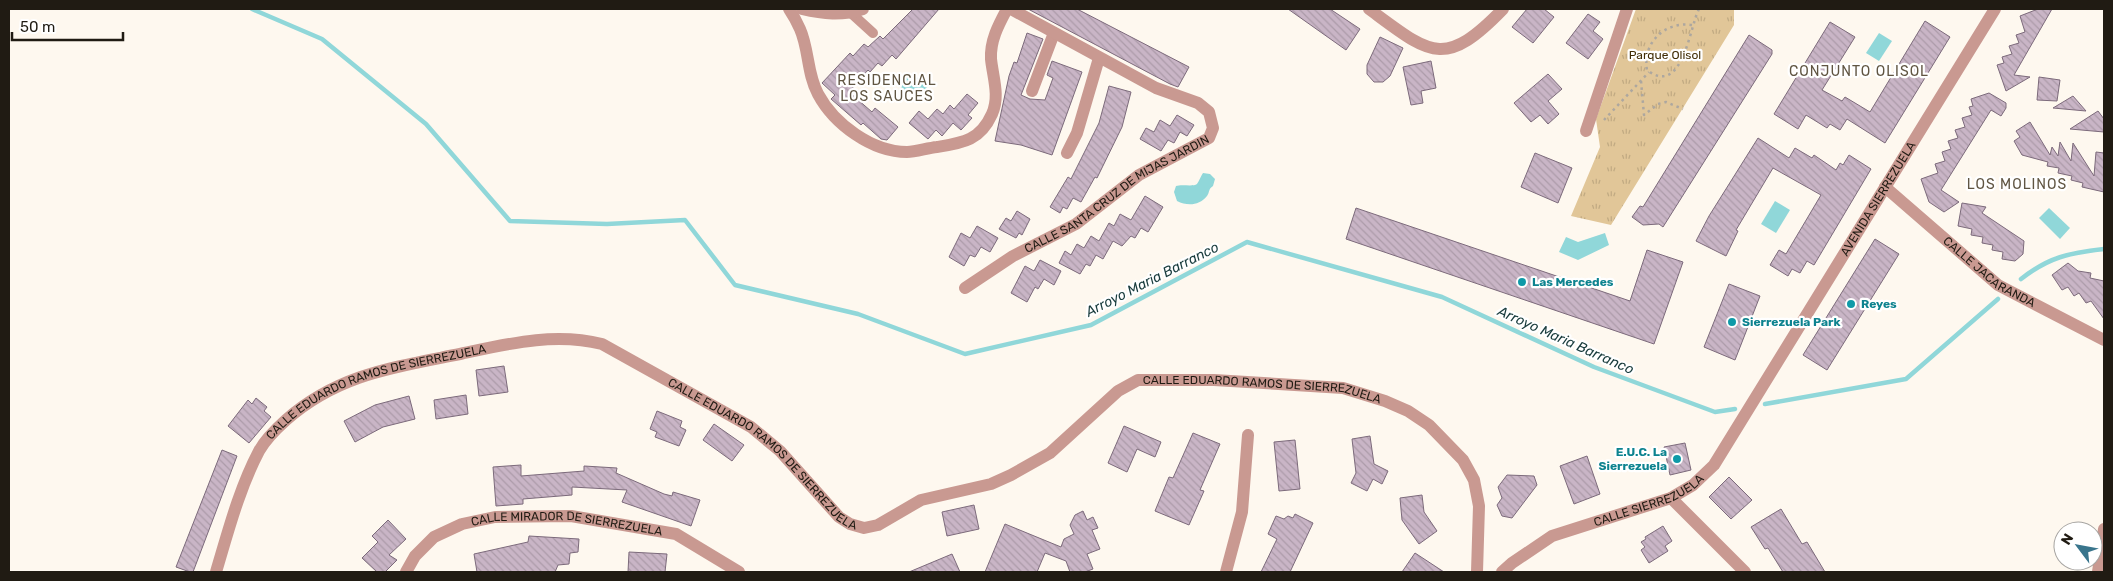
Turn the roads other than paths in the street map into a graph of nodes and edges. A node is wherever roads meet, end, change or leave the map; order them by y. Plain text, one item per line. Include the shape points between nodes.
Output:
1 (789, 9) edge
2 (802, 9) edge
3 (863, 9) edge
4 (1007, 9) edge
5 (1011, 9) edge
6 (1369, 9) edge
7 (1503, 9) edge
8 (1627, 9) edge
9 (1995, 9) edge
10 (850, 13) junction
11 (873, 33) dead end
12 (1054, 33) junction
13 (1100, 58) junction
14 (1032, 91) dead end
15 (1586, 131) dead end
16 (1067, 153) dead end
17 (1885, 187) junction
18 (964, 288) dead end
19 (2104, 340) edge
20 (1761, 389) joint
21 (1248, 435) dead end
22 (1671, 498) junction
23 (2104, 529) edge
24 (216, 572) edge
25 (406, 572) edge
26 (739, 572) edge
27 (1226, 572) edge
28 (1478, 572) edge
29 (1502, 572) edge
30 (1745, 572) edge
31 (2098, 572) edge

1 - 4 street via 800,29 818,94 829,111 867,142 907,152 964,142 980,134 996,94 991,58 994,36
2 - 10 street via 829,14
3 - 10 street
5 - 12 street, CALLE SANTA CRUZ DE MIJAS JARDIN
6 - 7 street via 1414,42 1441,51 1464,43
8 - 15 street
9 - 17 street, AVENIDA SIERREZUELA
10 - 11 street
12 - 13 street, CALLE SANTA CRUZ DE MIJAS JARDIN
12 - 14 street
13 - 16 street via 1077,133
13 - 18 street, CALLE SANTA CRUZ DE MIJAS JARDIN via 1156,88 1198,103 1209,112 1212,128 1209,138 1139,176 1076,224 1013,256
17 - 19 street, CALLE JACARANDA via 1998,285
17 - 20 street, AVENIDA SIERREZUELA
20 - 22 street, CALLE SIERREZUELA via 1714,465 1693,486
21 - 27 street via 1242,512
22 - 29 street, CALLE SIERREZUELA via 1552,536
22 - 30 street
23 - 31 street
24 - 28 street, CALLE EDUARDO RAMOS DE SIERREZUELA via 244,484 260,450 297,410 351,379 381,370 538,339 587,340 602,344 744,424 780,451 839,517 864,528 878,525 921,500 991,484 1030,465 1067,438 1118,391 1138,380 1214,380 1343,388 1386,400 1430,425 1463,460 1474,480 1479,506
25 - 26 street, CALLE MIRADOR DE SIERREZUELA via 415,556 434,537 462,524 494,517 571,516 676,534

